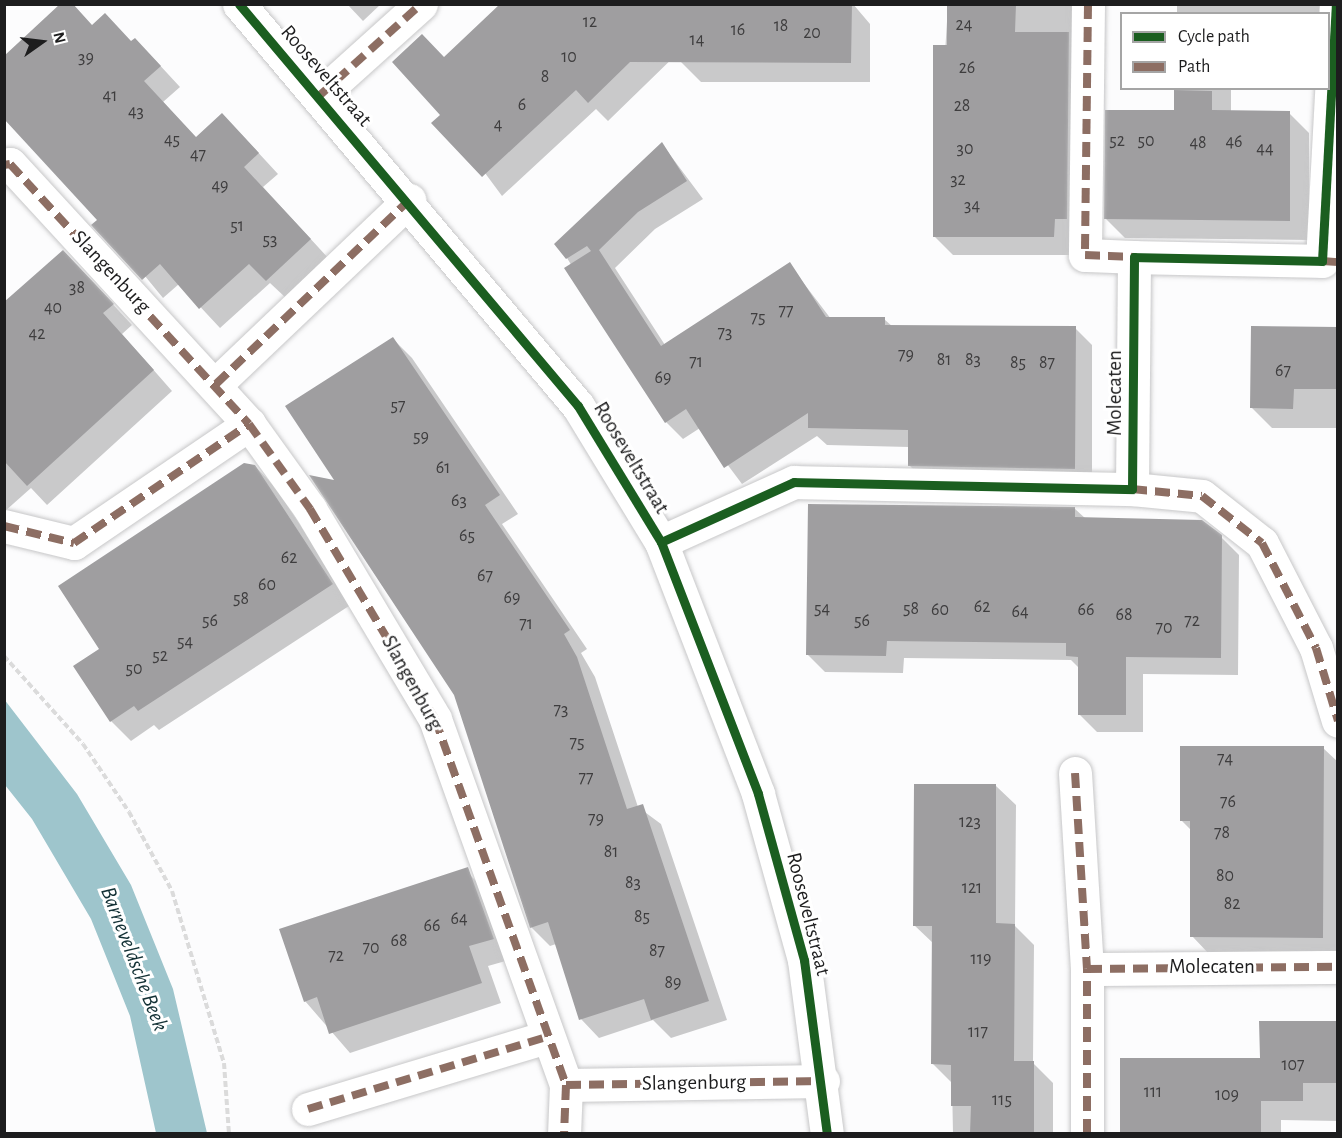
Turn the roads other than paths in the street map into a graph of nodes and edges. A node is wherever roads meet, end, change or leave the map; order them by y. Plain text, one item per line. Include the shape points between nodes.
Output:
1 (239, 4) edge
2 (421, 4) edge
3 (1088, 4) edge
4 (1336, 4) edge
5 (319, 96) junction
6 (4, 165) edge
7 (409, 200) junction
8 (1134, 256) junction
9 (1330, 261) edge
10 (216, 384) junction
11 (249, 424) junction
12 (1132, 489) junction
13 (4, 526) edge
14 (660, 542) junction
15 (1338, 721) edge
16 (1074, 773) dead end
17 (1338, 967) edge
18 (1087, 969) junction
19 (547, 1037) junction
20 (823, 1082) junction
21 (566, 1085) junction
22 (308, 1109) dead end
23 (564, 1134) edge
24 (827, 1134) edge
25 (1087, 1134) edge

1 - 5 street, Rooseveltstraat
2 - 5 street
3 - 8 street via 1085,255
4 - 9 street
5 - 7 street, Rooseveltstraat
6 - 10 street, Slangenburg via 10,164
7 - 10 street
7 - 14 street, Rooseveltstraat via 578,406
8 - 9 street
8 - 12 street, Molecaten
10 - 11 street, Slangenburg
11 - 13 street via 74,543
11 - 19 street, Slangenburg via 310,508 435,719
12 - 14 street via 794,482
12 - 15 street via 1202,496 1263,543 1316,648
14 - 20 street, Rooseveltstraat via 758,794 804,960
16 - 18 street
17 - 18 street, Molecaten
18 - 25 street
19 - 21 street, Slangenburg
19 - 22 street
20 - 21 street, Slangenburg
20 - 24 street, Rooseveltstraat
21 - 23 street, Slangenburg

